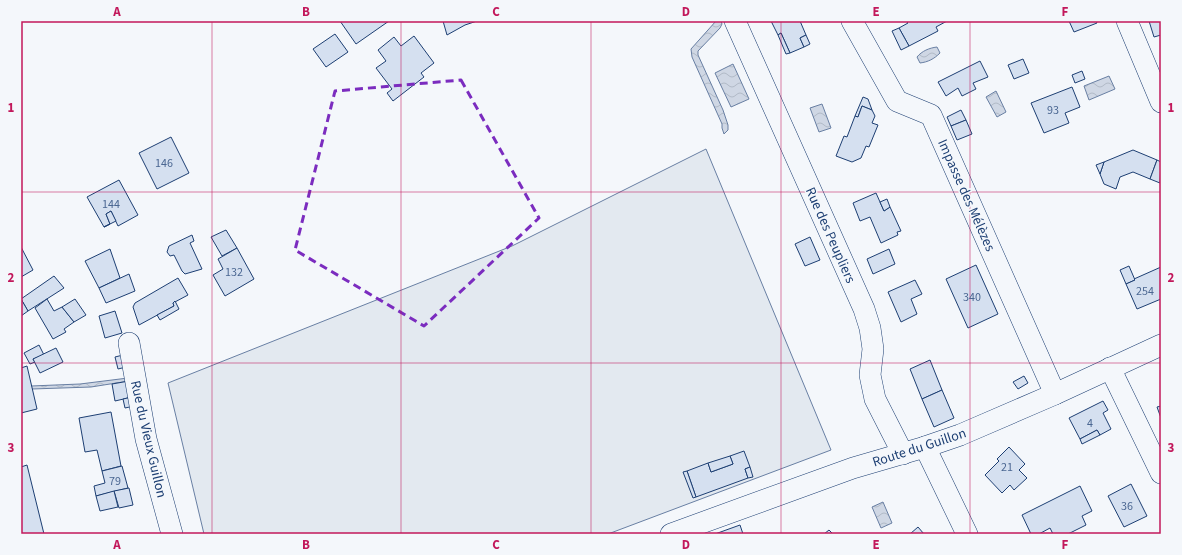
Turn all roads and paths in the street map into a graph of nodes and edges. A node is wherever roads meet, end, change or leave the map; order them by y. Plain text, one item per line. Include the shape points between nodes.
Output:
1 (735, 21) edge
2 (852, 21) edge
3 (1127, 21) edge
4 (1161, 102) edge
5 (128, 343) dead end
6 (1161, 345) edge
7 (1110, 368) junction
8 (1055, 394) junction
9 (925, 447) junction
10 (902, 454) junction
11 (1161, 473) edge
12 (172, 534) edge
13 (671, 534) edge
14 (967, 534) edge

1 - 10 street, Rue des Peupliers via 864,309 870,328 870,375 875,399
2 - 8 street, Impasse des Mélèzes via 898,101 932,115
3 - 4 street
5 - 12 street, Rue du Vieux Guillon via 146,439
6 - 7 street, Route du Guillon
7 - 8 street, Route du Guillon
7 - 11 street
8 - 9 street, Route du Guillon via 960,435
9 - 10 street, Route du Guillon
9 - 14 street
10 - 13 street, Route du Guillon via 853,468

